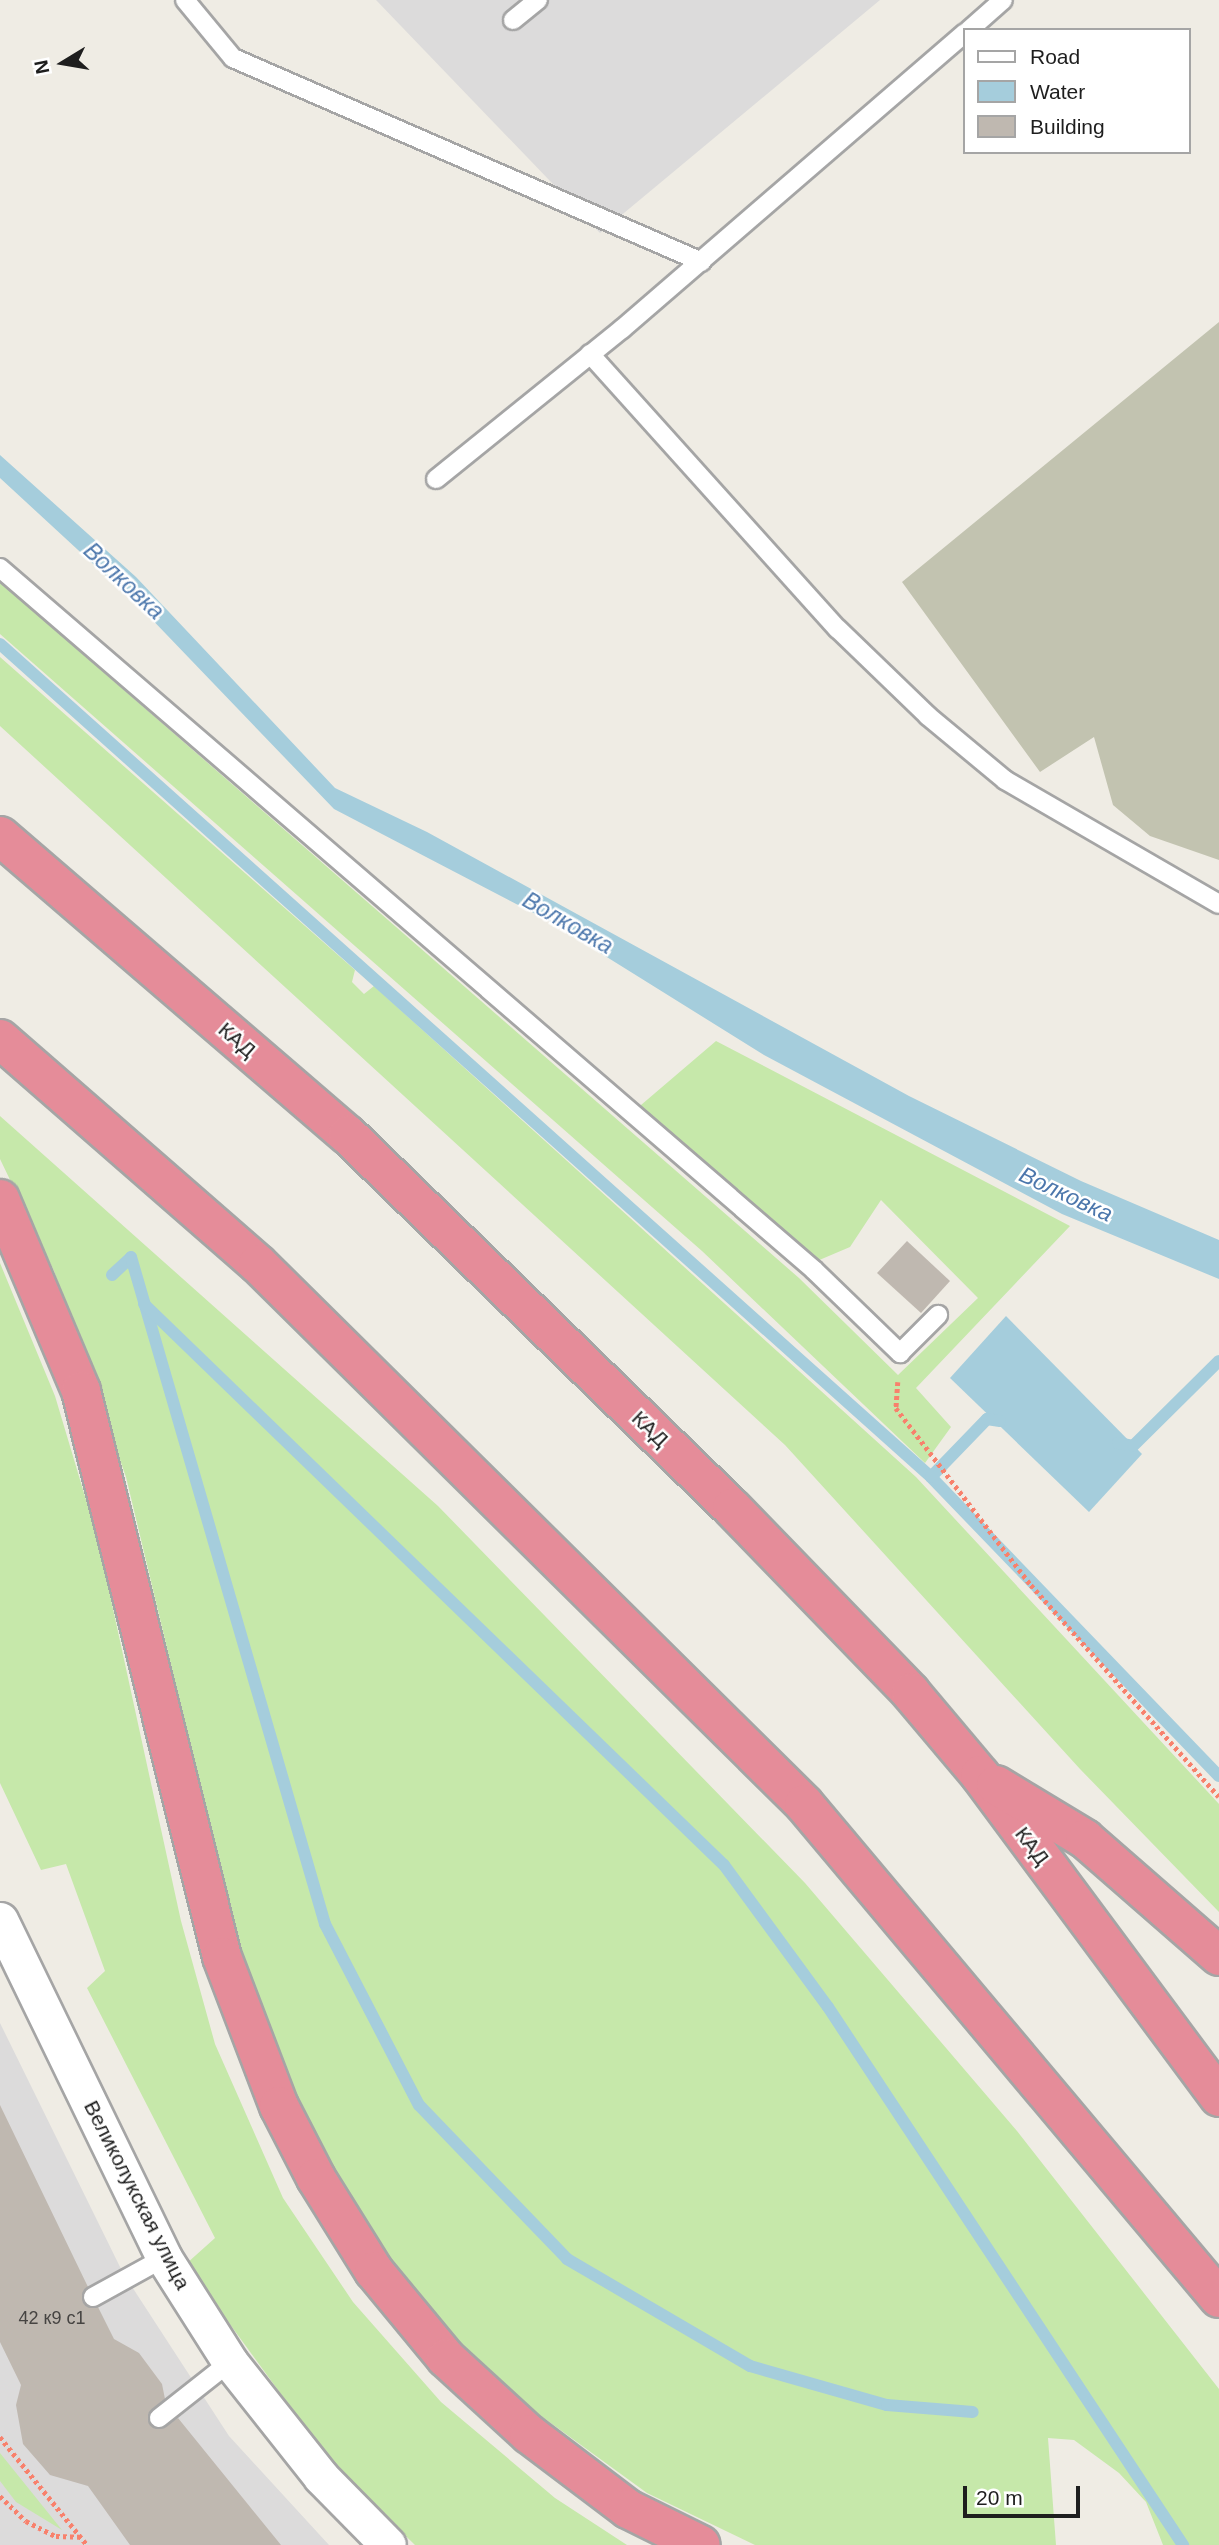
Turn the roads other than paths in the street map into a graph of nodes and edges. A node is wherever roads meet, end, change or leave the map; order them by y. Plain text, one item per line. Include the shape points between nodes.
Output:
1 (185, 0) edge
2 (538, 0) edge
3 (1003, 0) edge
4 (513, 20) dead end
5 (970, 28) edge
6 (964, 34) edge
7 (702, 262) junction
8 (590, 354) junction
9 (436, 479) dead end
10 (0, 568) edge
11 (0, 835) edge
12 (1219, 904) edge
13 (0, 1039) edge
14 (0, 1199) edge
15 (938, 1315) dead end
16 (980, 1775) junction
17 (0, 1920) edge
18 (1219, 1956) edge
19 (1219, 2097) edge
20 (164, 2258) junction
21 (93, 2297) dead end
22 (1219, 2298) edge
23 (230, 2362) junction
24 (159, 2418) dead end
25 (388, 2545) edge
26 (701, 2545) edge

1 - 7 lane via 233,58
2 - 4 lane
3 - 5 lane
6 - 7 lane
7 - 8 lane
8 - 9 lane
8 - 12 lane via 838,629 928,716 1005,780
10 - 15 lane via 814,1270 900,1353
11 - 16 highway, КАД via 348,1135 732,1508 911,1693
13 - 22 highway via 258,1264 804,1804
14 - 26 highway via 81,1391 222,1957 279,2106 310,2166 374,2271 446,2358 529,2434 628,2509
16 - 18 highway via 1085,1839
16 - 19 highway, КАД
17 - 20 street, Великолукская улица
20 - 21 lane
20 - 23 street, Великолукская улица
23 - 24 lane
23 - 25 street, Великолукская улица via 321,2477

